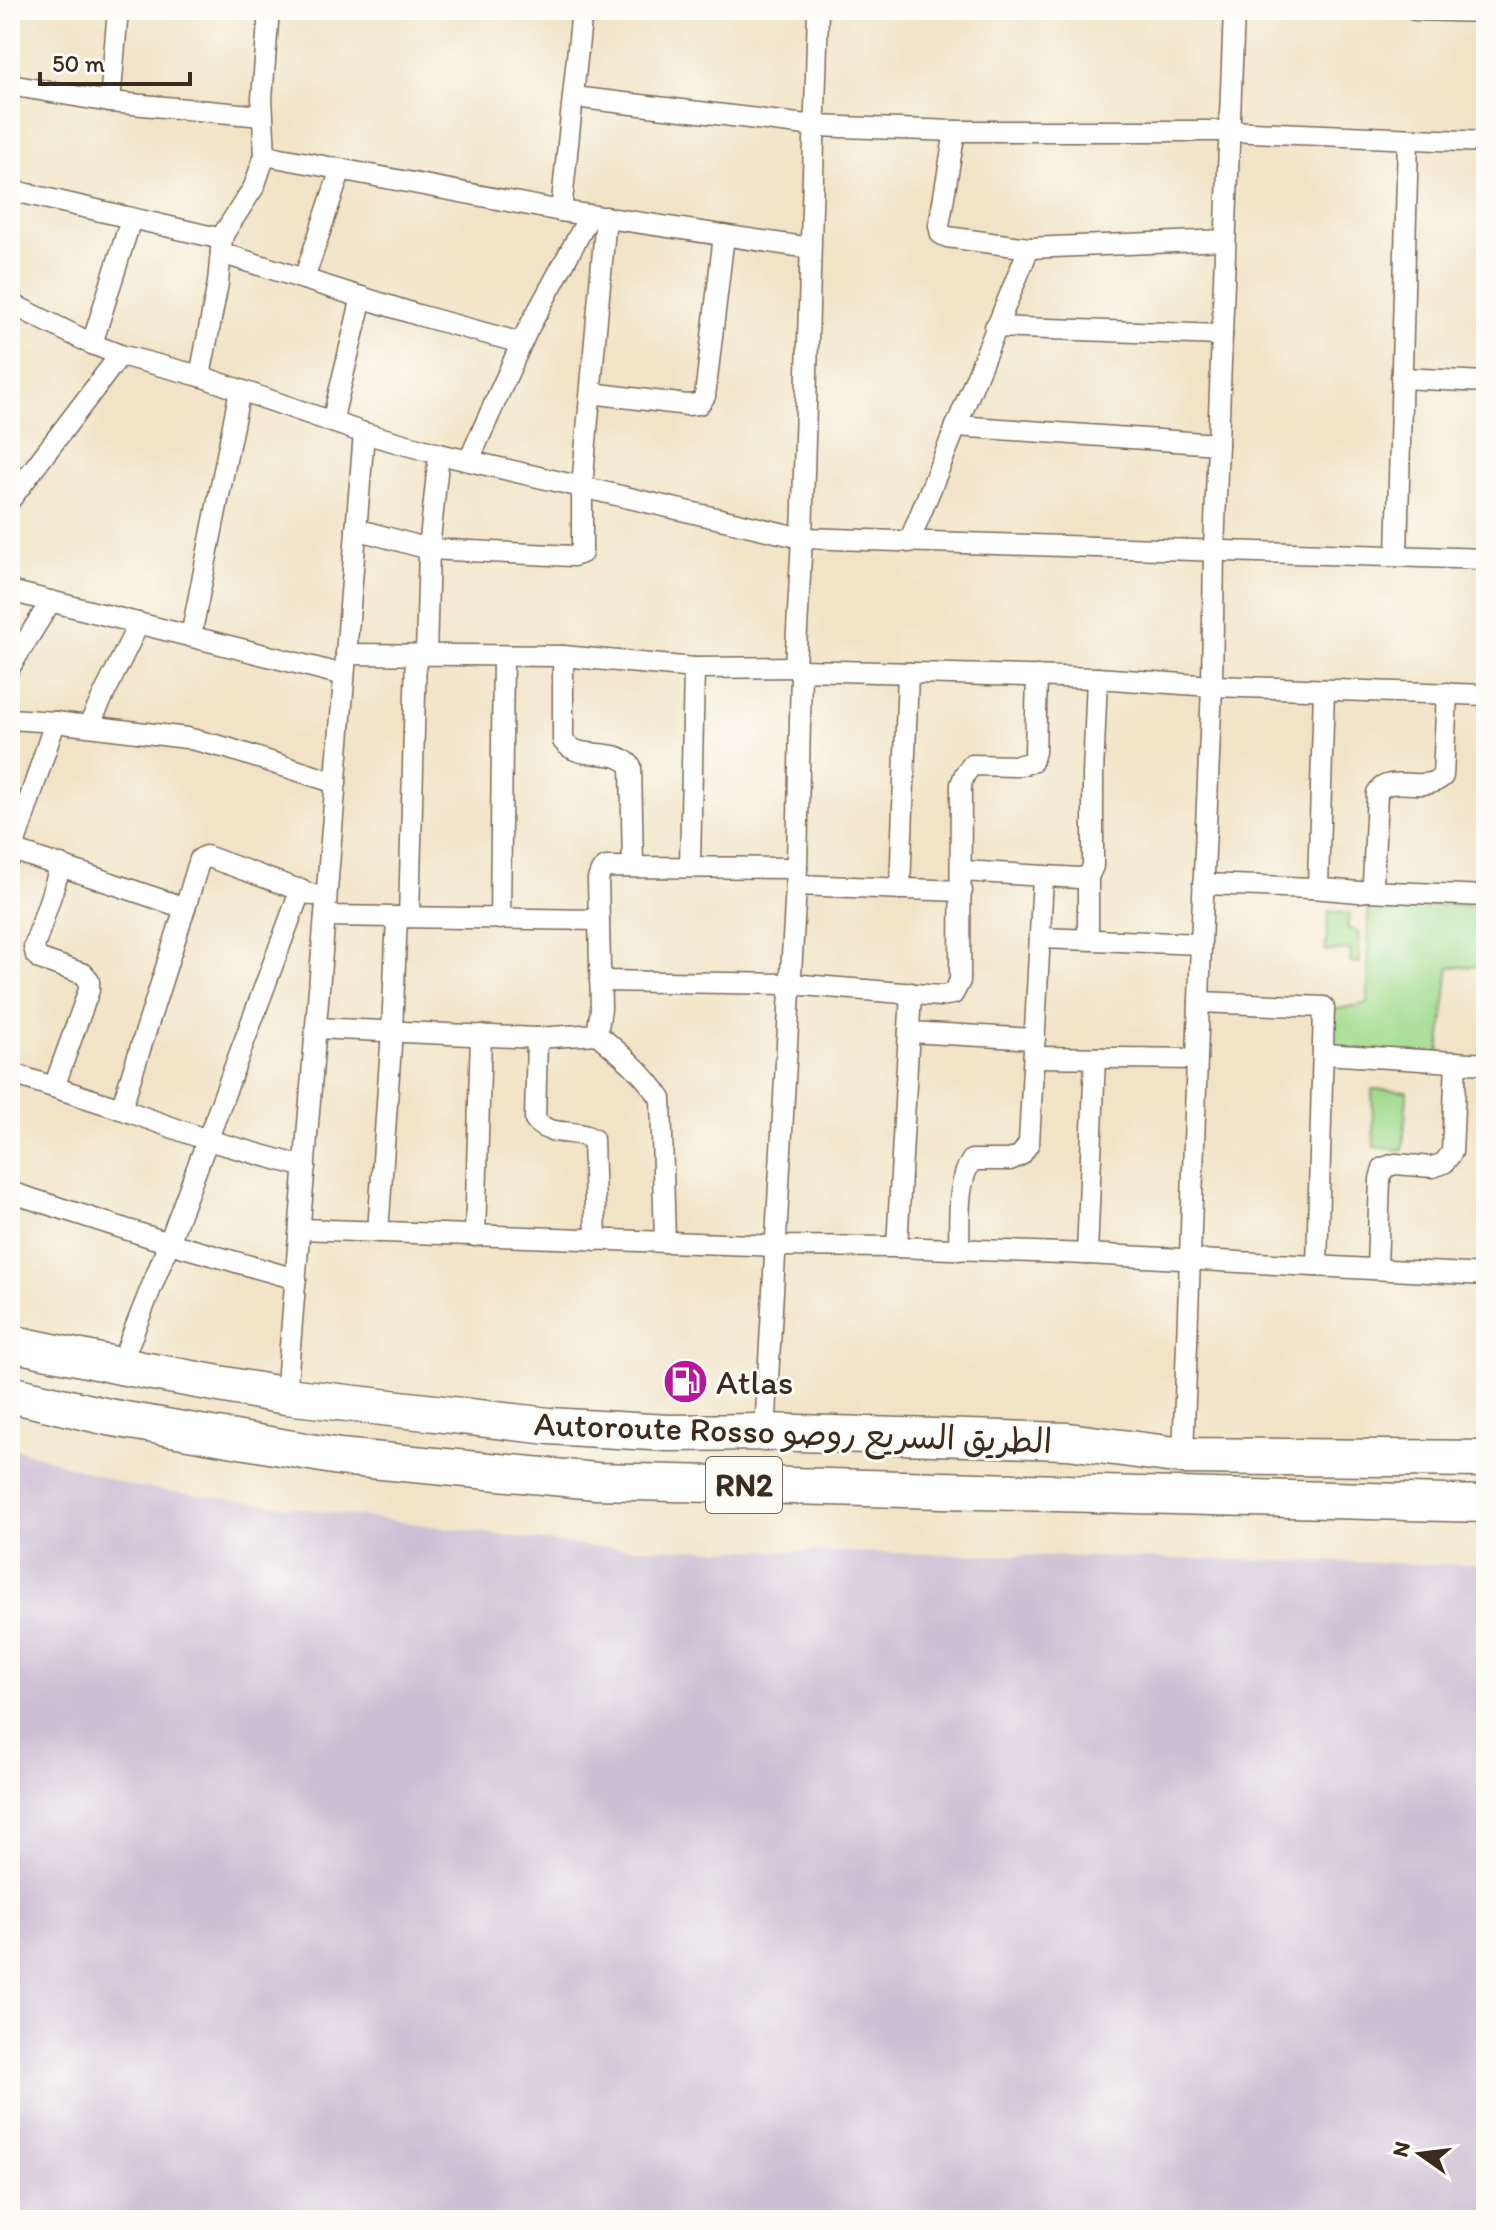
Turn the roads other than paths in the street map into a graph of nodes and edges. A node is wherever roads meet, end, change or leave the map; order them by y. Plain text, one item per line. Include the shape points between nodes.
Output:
1 (118, 10) edge
2 (269, 10) edge
3 (582, 10) edge
4 (818, 10) edge
5 (1234, 10) edge
6 (1415, 10) edge
7 (1445, 10) edge
8 (1486, 12) edge
9 (10, 85) edge
10 (574, 97) junction
11 (110, 102) junction
12 (262, 116) junction
13 (815, 126) junction
14 (955, 131) junction
15 (1229, 131) junction
16 (1408, 139) junction
17 (1486, 142) edge
18 (265, 155) junction
19 (341, 169) junction
20 (10, 190) edge
21 (561, 211) junction
22 (598, 216) junction
23 (131, 219) junction
24 (724, 235) junction
25 (1225, 240) junction
26 (222, 246) junction
27 (810, 248) junction
28 (1029, 248) junction
29 (304, 279) junction
30 (362, 297) junction
31 (10, 303) edge
32 (995, 327) junction
33 (1222, 335) junction
34 (521, 343) junction
35 (92, 344) junction
36 (120, 355) junction
37 (200, 376) junction
38 (1401, 378) junction
39 (1486, 382) edge
40 (240, 390) junction
41 (591, 393) junction
42 (332, 422) junction
43 (956, 426) junction
44 (364, 433) junction
45 (1218, 444) junction
46 (439, 454) junction
47 (469, 460) junction
48 (582, 487) junction
49 (10, 500) edge
50 (356, 529) junction
51 (802, 538) junction
52 (909, 542) junction
53 (429, 549) junction
54 (1214, 551) junction
55 (1397, 556) junction
56 (1486, 559) edge
57 (10, 591) edge
58 (51, 601) junction
59 (139, 623) junction
60 (191, 636) junction
61 (421, 655) junction
62 (503, 656) junction
63 (563, 656) junction
64 (345, 664) junction
65 (10, 667) edge
66 (694, 668) junction
67 (798, 669) junction
68 (908, 673) junction
69 (1037, 676) junction
70 (1097, 678) junction
71 (1212, 686) junction
72 (1324, 690) junction
73 (1447, 693) junction
74 (1486, 695) edge
75 (10, 719) edge
76 (55, 722) junction
77 (89, 725) junction
78 (336, 783) junction
79 (11, 852) edge
80 (61, 865) junction
81 (633, 866) junction
82 (690, 866) junction
83 (796, 876) junction
84 (1043, 877) junction
85 (1088, 877) junction
86 (962, 881) junction
87 (1203, 884) junction
88 (1312, 888) junction
89 (301, 889) junction
90 (900, 889) junction
91 (1367, 891) junction
92 (1486, 896) edge
93 (185, 908) junction
94 (326, 908) junction
95 (403, 917) junction
96 (500, 919) junction
97 (599, 920) junction
98 (1040, 938) junction
99 (1088, 939) junction
100 (1201, 944) junction
101 (600, 981) junction
102 (790, 984) junction
103 (911, 993) junction
104 (1199, 1002) junction
105 (316, 1028) junction
106 (392, 1031) junction
107 (909, 1032) junction
108 (597, 1034) junction
109 (481, 1035) junction
110 (537, 1038) junction
111 (1034, 1048) junction
112 (1324, 1054) junction
113 (1095, 1058) junction
114 (1197, 1059) junction
115 (1456, 1062) junction
116 (1486, 1064) edge
117 (10, 1073) edge
118 (54, 1087) junction
119 (121, 1109) junction
120 (207, 1140) junction
121 (305, 1167) junction
122 (10, 1192) edge
123 (300, 1229) junction
124 (378, 1232) junction
125 (475, 1236) junction
126 (596, 1240) junction
127 (665, 1242) junction
128 (169, 1243) junction
129 (777, 1246) junction
130 (897, 1247) junction
131 (959, 1250) junction
132 (1087, 1254) junction
133 (1190, 1259) junction
134 (1317, 1266) junction
135 (1377, 1269) junction
136 (1486, 1275) edge
137 (296, 1279) junction
138 (10, 1343) edge
139 (120, 1366) junction
140 (10, 1394) edge
141 (286, 1396) junction
142 (765, 1432) junction
143 (1183, 1456) junction
144 (1486, 1459) edge
145 (1486, 1504) edge

1 - 11 street
2 - 12 street
3 - 10 street
4 - 13 street
5 - 15 street
6 - 7 street
7 - 8 street
9 - 11 street
10 - 13 street
10 - 21 street
11 - 12 street
12 - 18 street
13 - 14 street
13 - 27 street
14 - 15 street
14 - 28 street via 941,234
15 - 16 street
15 - 25 street
16 - 17 street
16 - 38 street
18 - 19 street
18 - 26 street
19 - 21 street
19 - 29 street
20 - 23 street
21 - 22 street
22 - 24 street
22 - 34 street
22 - 41 street
23 - 26 street
23 - 35 street
24 - 27 street
24 - 41 street via 705,396 699,404
25 - 28 street
25 - 33 street
26 - 29 street
26 - 37 street
27 - 51 street
28 - 32 street
29 - 30 street
30 - 34 street
30 - 42 street
31 - 35 street
32 - 33 street
32 - 43 street
33 - 45 street
34 - 47 street
35 - 36 street
36 - 37 street
36 - 49 street
37 - 40 street
38 - 39 street
38 - 55 street
40 - 42 street
40 - 60 street
41 - 48 street
42 - 44 street
43 - 45 street
43 - 52 street
44 - 46 street
44 - 50 street
45 - 54 street
46 - 47 street
46 - 53 street
47 - 48 street
48 - 51 street
48 - 53 street via 578,556
50 - 53 street
50 - 64 street
51 - 52 street
51 - 67 street
52 - 54 street
53 - 61 street
54 - 55 street
54 - 71 street
55 - 56 street
57 - 58 street
58 - 59 street
58 - 65 street
59 - 60 street
59 - 77 street
60 - 64 street
61 - 62 street
61 - 64 street
61 - 95 street
62 - 63 street
62 - 96 street
63 - 66 street
63 - 81 street via 563,741 578,752 614,754 631,766
64 - 78 street
66 - 67 street
66 - 82 street
67 - 68 street
67 - 83 street
68 - 69 street
68 - 90 street
69 - 70 street
69 - 86 street via 1032,762 972,765 961,784
70 - 71 street
70 - 85 street via 1093,866
71 - 72 street
71 - 87 street
72 - 73 street
72 - 88 street via 1318,885
73 - 74 street
73 - 91 street via 1443,776 1430,785 1388,784 1377,793 1373,884
75 - 76 street
76 - 77 street
76 - 79 street
77 - 78 street via 200,741
78 - 94 street
79 - 80 street
80 - 93 street
80 - 118 street via 34,947 40,959 84,974 89,990
81 - 82 street
81 - 97 street via 601,871
82 - 83 street
83 - 90 street
83 - 102 street
84 - 85 street
84 - 86 street
84 - 98 street
85 - 99 street
86 - 90 street
86 - 103 street via 960,981 953,994
87 - 88 street
87 - 100 street
88 - 91 street
89 - 93 street via 206,856 200,859
89 - 94 street
89 - 120 street
91 - 92 street
93 - 119 street
94 - 95 street
94 - 105 street
95 - 96 street
95 - 106 street
96 - 97 street
97 - 101 street
98 - 99 street
98 - 111 street
99 - 100 street
100 - 104 street
101 - 102 street
101 - 108 street
102 - 103 street
102 - 129 street
103 - 107 street
104 - 112 street via 1324,1007
104 - 114 street
105 - 106 street
105 - 121 street
106 - 109 street
106 - 124 street
107 - 111 street
107 - 130 street
108 - 110 street
108 - 127 street via 630,1061 661,1099
109 - 110 street
109 - 125 street
110 - 126 street via 535,1120 545,1129 593,1139
111 - 113 street
111 - 131 street via 1029,1143 1010,1160 972,1160 965,1170
112 - 115 street
112 - 134 street
113 - 114 street
113 - 132 street
114 - 133 street
115 - 116 street
115 - 135 street via 1452,1152 1433,1167 1383,1168
117 - 118 street
118 - 119 street
119 - 120 street
120 - 121 street
120 - 128 street
121 - 123 street
122 - 128 street
123 - 124 street
123 - 137 street
124 - 125 street
125 - 126 street
126 - 127 street
127 - 129 street
128 - 137 street
128 - 139 street
129 - 130 street
129 - 142 street
130 - 131 street
131 - 132 street
132 - 133 street
133 - 134 street
133 - 143 street
134 - 135 street
135 - 136 street
137 - 141 street
138 - 139 highway, Autoroute Rosso الطريق السريع روصو / RN2
139 - 141 highway, Autoroute Rosso الطريق السريع روصو / RN2
140 - 145 highway, Autoroute Rosso الطريق السريع روصو / RN2 via 123,1420 339,1457 596,1481
141 - 142 highway, Autoroute Rosso الطريق السريع روصو / RN2 via 549,1426
142 - 143 highway, Autoroute Rosso الطريق السريع روصو / RN2 via 1068,1441
143 - 144 highway, Autoroute Rosso الطريق السريع روصو / RN2

